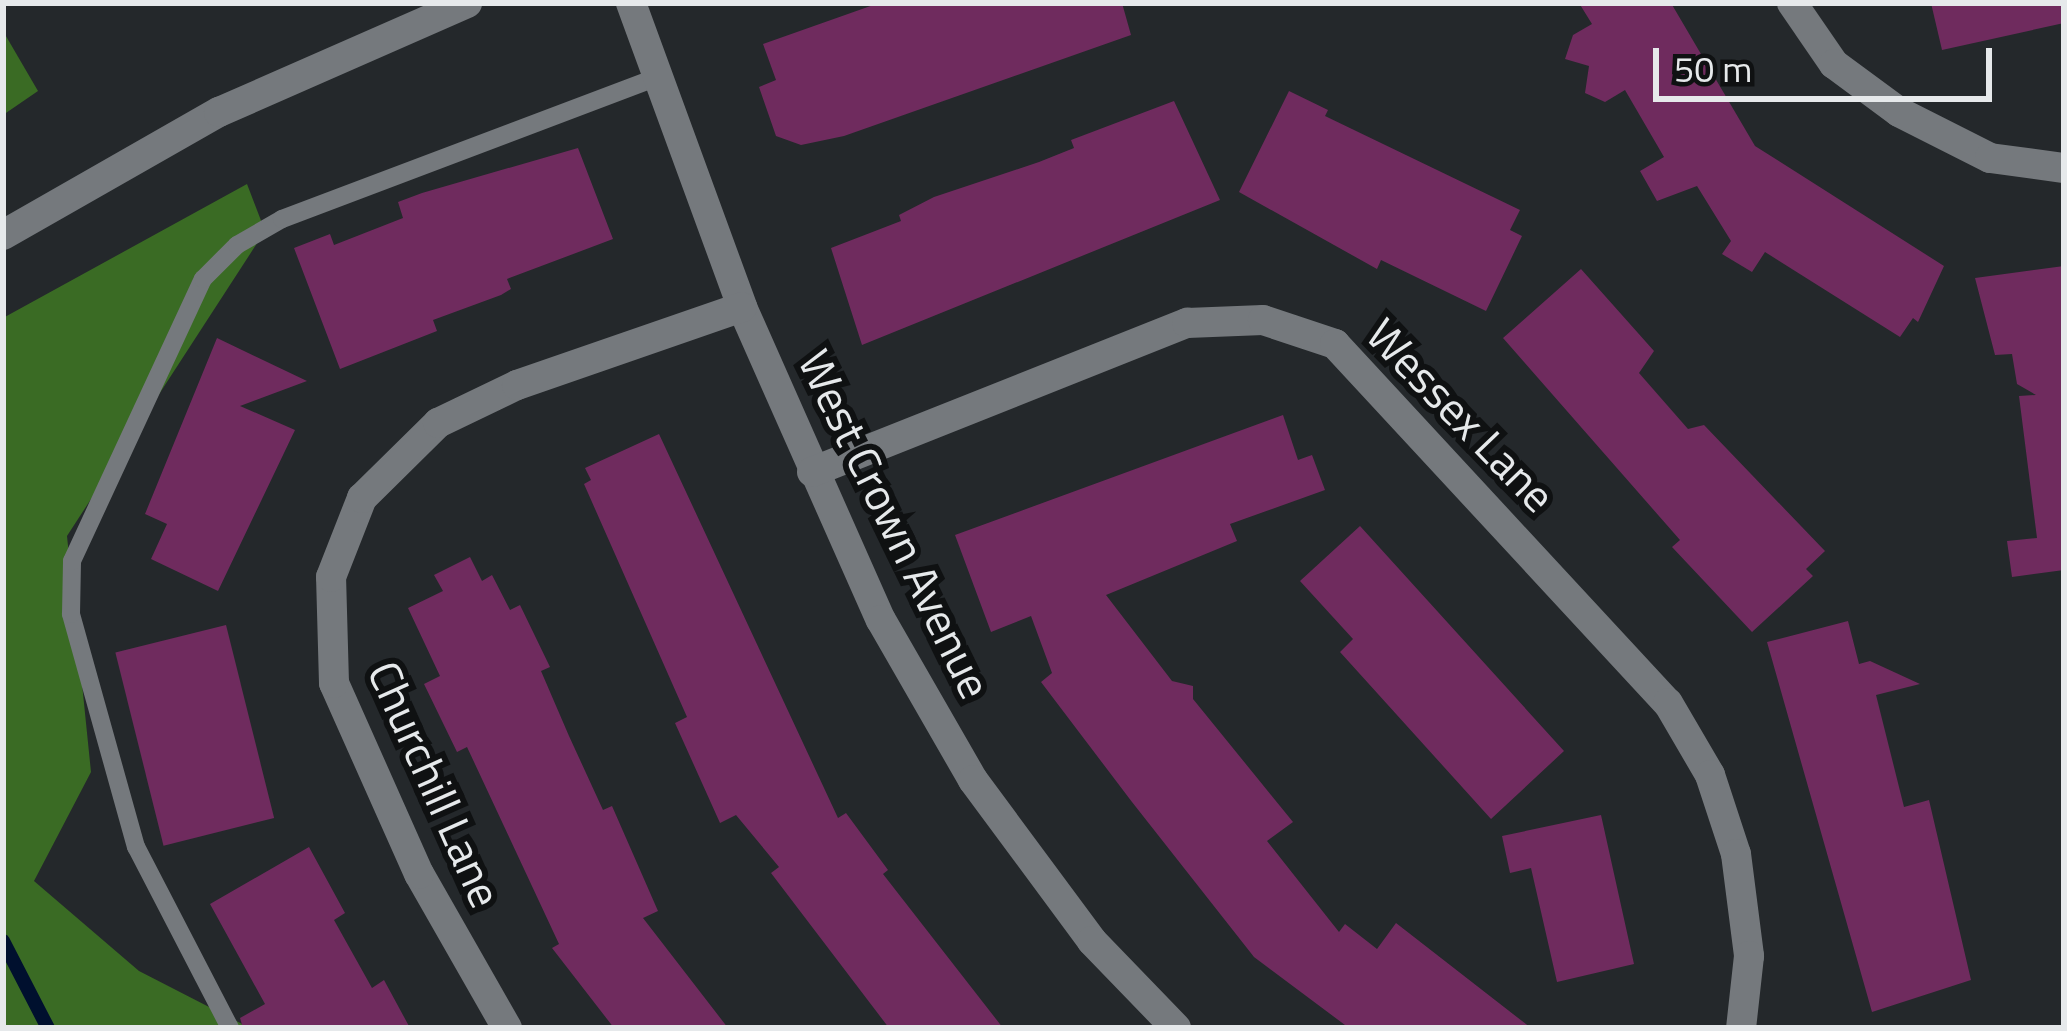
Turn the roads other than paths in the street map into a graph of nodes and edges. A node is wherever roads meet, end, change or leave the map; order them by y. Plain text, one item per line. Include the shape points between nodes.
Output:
1 (466, 3) edge
2 (631, 3) edge
3 (1792, 3) edge
4 (658, 77) junction
5 (2064, 168) edge
6 (3, 235) edge
7 (742, 307) junction
8 (812, 472) junction
9 (230, 1028) edge
10 (507, 1028) edge
11 (1176, 1028) edge
12 (1741, 1028) edge

1 - 6 street via 219,112
2 - 4 street, West Crown Avenue
3 - 5 street via 1834,64 1899,112 1990,158
4 - 7 street, West Crown Avenue
4 - 9 lane via 282,219 237,245 203,279 72,561 71,614 136,847
7 - 8 street, West Crown Avenue
7 - 10 street, Churchill Lane via 517,385 438,423 362,498 331,577 334,683 418,874
8 - 11 street, West Crown Avenue via 881,620 973,780 1092,940
8 - 12 street, Wessex Lane via 1187,323 1263,320 1335,344 1678,721 1710,775 1736,854 1749,956

